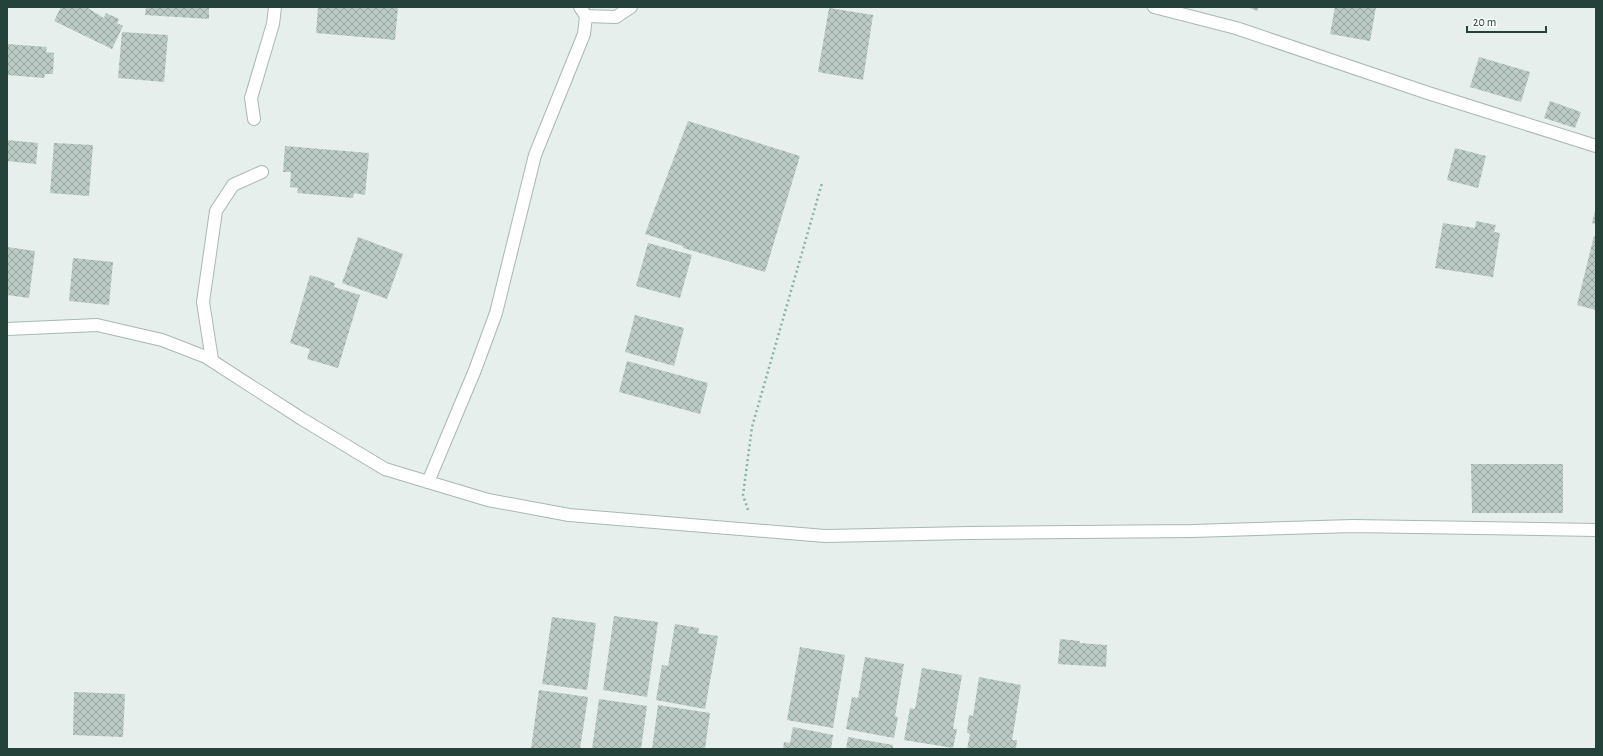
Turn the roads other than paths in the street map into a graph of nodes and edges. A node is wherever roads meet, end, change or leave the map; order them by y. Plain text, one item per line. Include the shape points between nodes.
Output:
1 (276, 7) edge
2 (631, 7) edge
3 (1154, 7) edge
4 (583, 12) edge
5 (254, 119) dead end
6 (1596, 146) edge
7 (262, 172) dead end
8 (7, 329) edge
9 (212, 360) junction
10 (428, 482) junction
11 (1596, 530) edge

1 - 5 street via 251,98
2 - 4 street via 616,17
3 - 6 street via 1236,28
4 - 10 street via 584,34 535,155 496,313
7 - 9 street via 232,185 216,211 203,302
8 - 9 street via 97,325 162,340
9 - 10 street via 385,469
10 - 11 street via 488,500 569,515 825,536 1353,526

